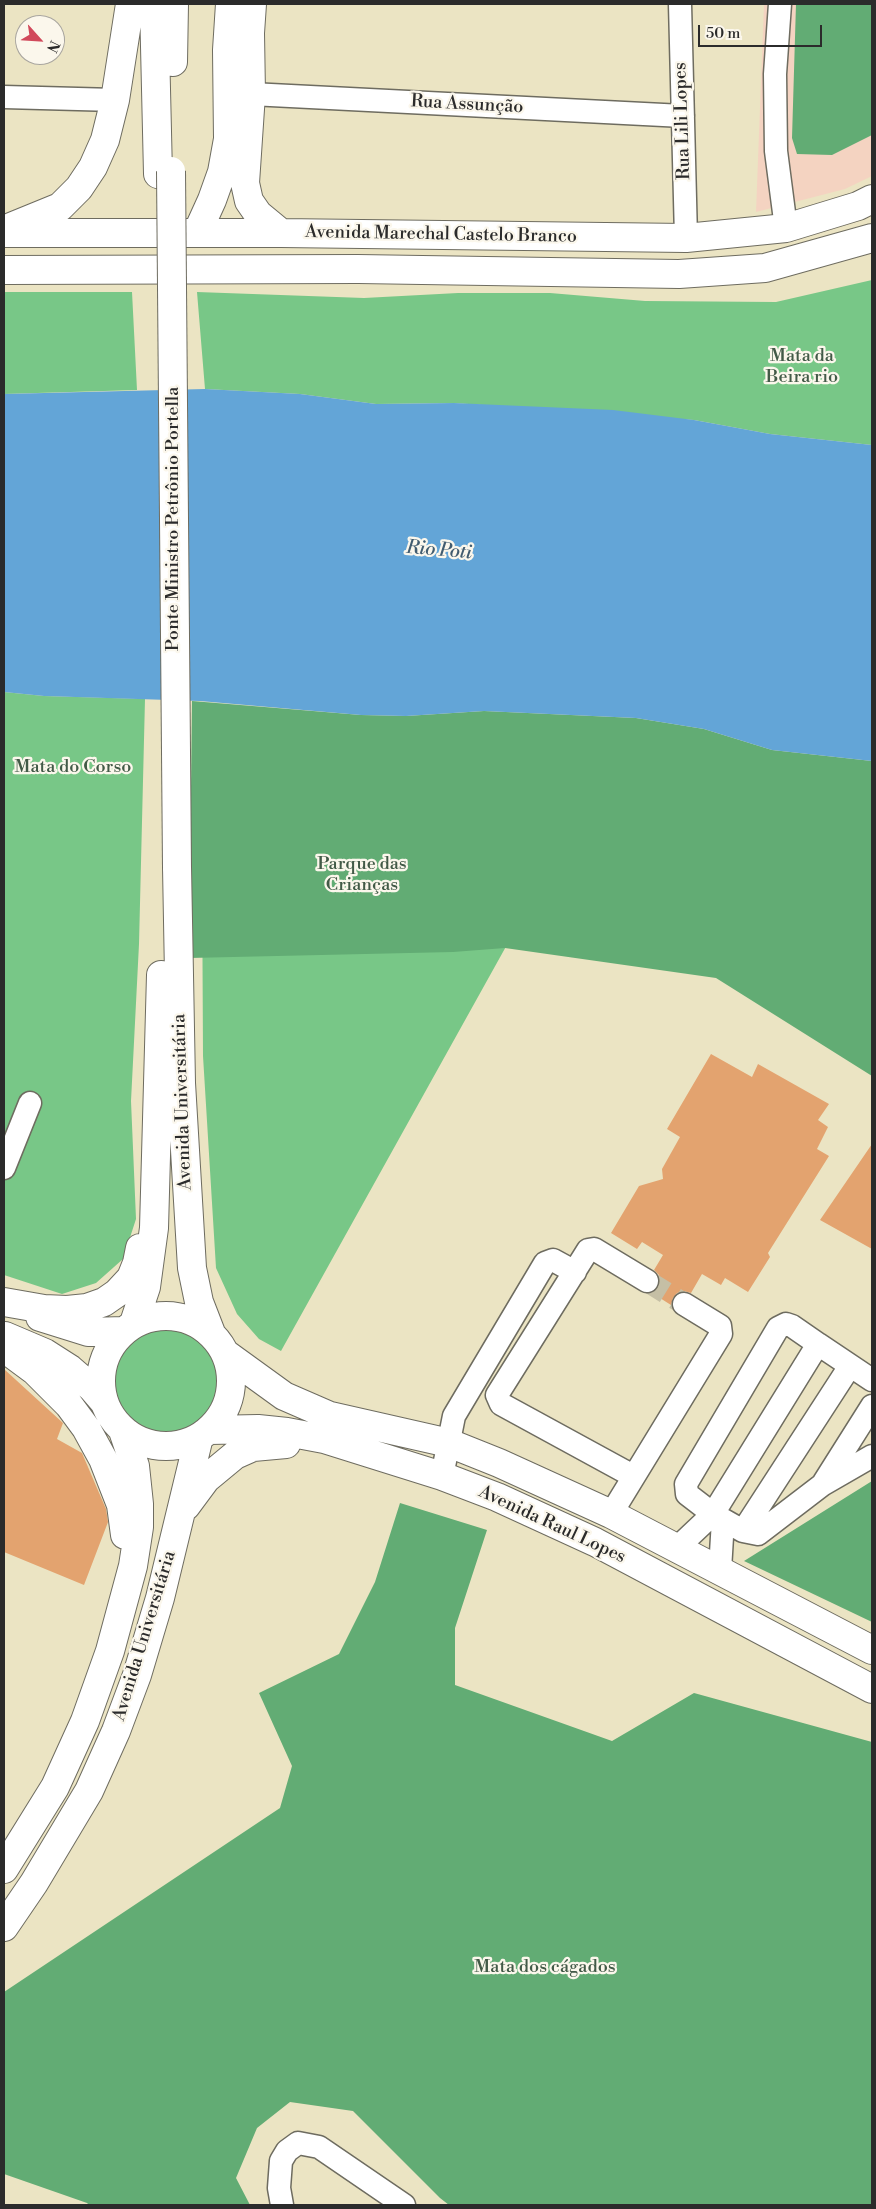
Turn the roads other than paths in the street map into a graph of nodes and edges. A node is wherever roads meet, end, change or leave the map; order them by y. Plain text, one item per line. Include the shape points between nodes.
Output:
1 (130, 4) edge
2 (154, 4) edge
3 (174, 4) edge
4 (230, 4) edge
5 (252, 4) edge
6 (680, 4) edge
7 (780, 4) edge
8 (251, 94) junction
9 (4, 97) edge
10 (115, 100) junction
11 (683, 116) junction
12 (164, 173) junction
13 (872, 199) edge
14 (786, 228) junction
15 (4, 231) edge
16 (197, 233) junction
17 (281, 233) junction
18 (359, 235) junction
19 (686, 238) junction
20 (872, 238) edge
21 (358, 269) junction
22 (4, 270) edge
23 (171, 867) junction
24 (30, 1103) dead end
25 (4, 1168) edge
26 (155, 1174) junction
27 (574, 1272) junction
28 (646, 1281) tunnel mouth
29 (4, 1302) edge
30 (684, 1304) tunnel mouth
31 (129, 1327) junction
32 (4, 1335) edge
33 (218, 1344) junction
34 (818, 1344) junction
35 (4, 1348) edge
36 (850, 1366) junction
37 (872, 1380) edge
38 (104, 1402) junction
39 (872, 1406) edge
40 (123, 1431) junction
41 (204, 1434) junction
42 (448, 1443) junction
43 (359, 1451) junction
44 (872, 1456) edge
45 (442, 1476) junction
46 (633, 1476) junction
47 (822, 1486) junction
48 (182, 1511) junction
49 (612, 1514) junction
50 (718, 1517) junction
51 (744, 1531) junction
52 (677, 1548) junction
53 (133, 1566) junction
54 (720, 1570) junction
55 (869, 1648) edge
56 (833, 1668) junction
57 (872, 1689) edge
58 (12, 1839) edge
59 (4, 1869) edge
60 (4, 1880) edge
61 (4, 1910) edge
62 (4, 1927) edge
63 (389, 2199) edge
64 (283, 2204) edge
65 (404, 2205) edge

1 - 10 main road
2 - 12 main road
3 - 12 main road
4 - 16 main road via 228,139 222,172
5 - 8 main road
6 - 11 street, Rua Lili Lopes
7 - 14 street via 775,74 776,151
8 - 11 street, Rua Assunção
8 - 17 main road via 245,184 249,201 258,214
9 - 10 street
10 - 15 main road via 94,167 79,188 60,207
11 - 19 street, Rua Lili Lopes
12 - 23 main road, Ponte Ministro Petrônio Portella
13 - 14 main road, Avenida Marechal Castelo Branco
14 - 19 main road, Avenida Marechal Castelo Branco
15 - 16 main road, Avenida Marechal Castelo Branco
16 - 17 main road, Avenida Marechal Castelo Branco
17 - 18 main road, Avenida Marechal Castelo Branco
18 - 19 main road, Avenida Marechal Castelo Branco
18 - 21 main road
20 - 21 main road, Avenida Marechal Castelo Branco via 765,268 679,274
21 - 22 main road, Avenida Marechal Castelo Branco
23 - 26 main road, Avenida Universitária
23 - 33 main road, Avenida Universitária via 192,1268 199,1302
24 - 25 street
26 - 29 main road via 147,1194 137,1263 131,1278 117,1293 87,1308 66,1310
26 - 31 main road, Avenida Universitária via 150,1265 146,1287
27 - 28 street via 588,1250 594,1249
27 - 42 street via 553,1260 544,1264 454,1416
27 - 46 street via 497,1395 502,1404
29 - 31 main road via 88,1332
30 - 46 street via 720,1326 721,1334
31 - 33 main road via 152,1317 186,1318 201,1325
31 - 38 main road via 107,1354 102,1370
32 - 38 main road via 70,1369
33 - 41 main road via 230,1367 231,1390 224,1412
33 - 42 main road, Avenida Raul Lopes via 284,1396 330,1416
34 - 36 street
34 - 50 street
34 - 50 street via 792,1326 786,1324 778,1328 686,1484 687,1494
35 - 53 main road via 35,1371 69,1404 86,1428 122,1505 127,1551
36 - 37 street
36 - 51 street
38 - 40 main road
39 - 47 street
40 - 41 main road via 140,1441 160,1446 180,1445
40 - 53 main road, Avenida Universitária via 135,1466 139,1504 140,1527
41 - 43 main road, Avenida Raul Lopes via 258,1429 287,1432 324,1439
41 - 48 main road, Avenida Universitária
42 - 45 street
42 - 49 main road, Avenida Raul Lopes
43 - 45 main road, Avenida Raul Lopes
43 - 48 main road via 287,1444 253,1447 220,1465
44 - 47 street
45 - 56 main road, Avenida Raul Lopes via 555,1522
46 - 49 street
47 - 51 street via 758,1534
48 - 62 main road, Avenida Universitária via 137,1675 103,1763 34,1883
49 - 52 main road, Avenida Raul Lopes
50 - 51 street
50 - 52 street
50 - 54 street
52 - 54 main road, Avenida Raul Lopes
53 - 58 main road, Avenida Universitária via 110,1651 85,1721 55,1788
54 - 55 main road, Avenida Raul Lopes
55 - 56 main road via 852,1666
56 - 57 main road, Avenida Raul Lopes
58 - 59 main road, Avenida Universitária
60 - 61 main road via 10,1882 15,1894
63 - 64 street via 319,2147 298,2143 287,2151 282,2162 279,2188
63 - 65 street

